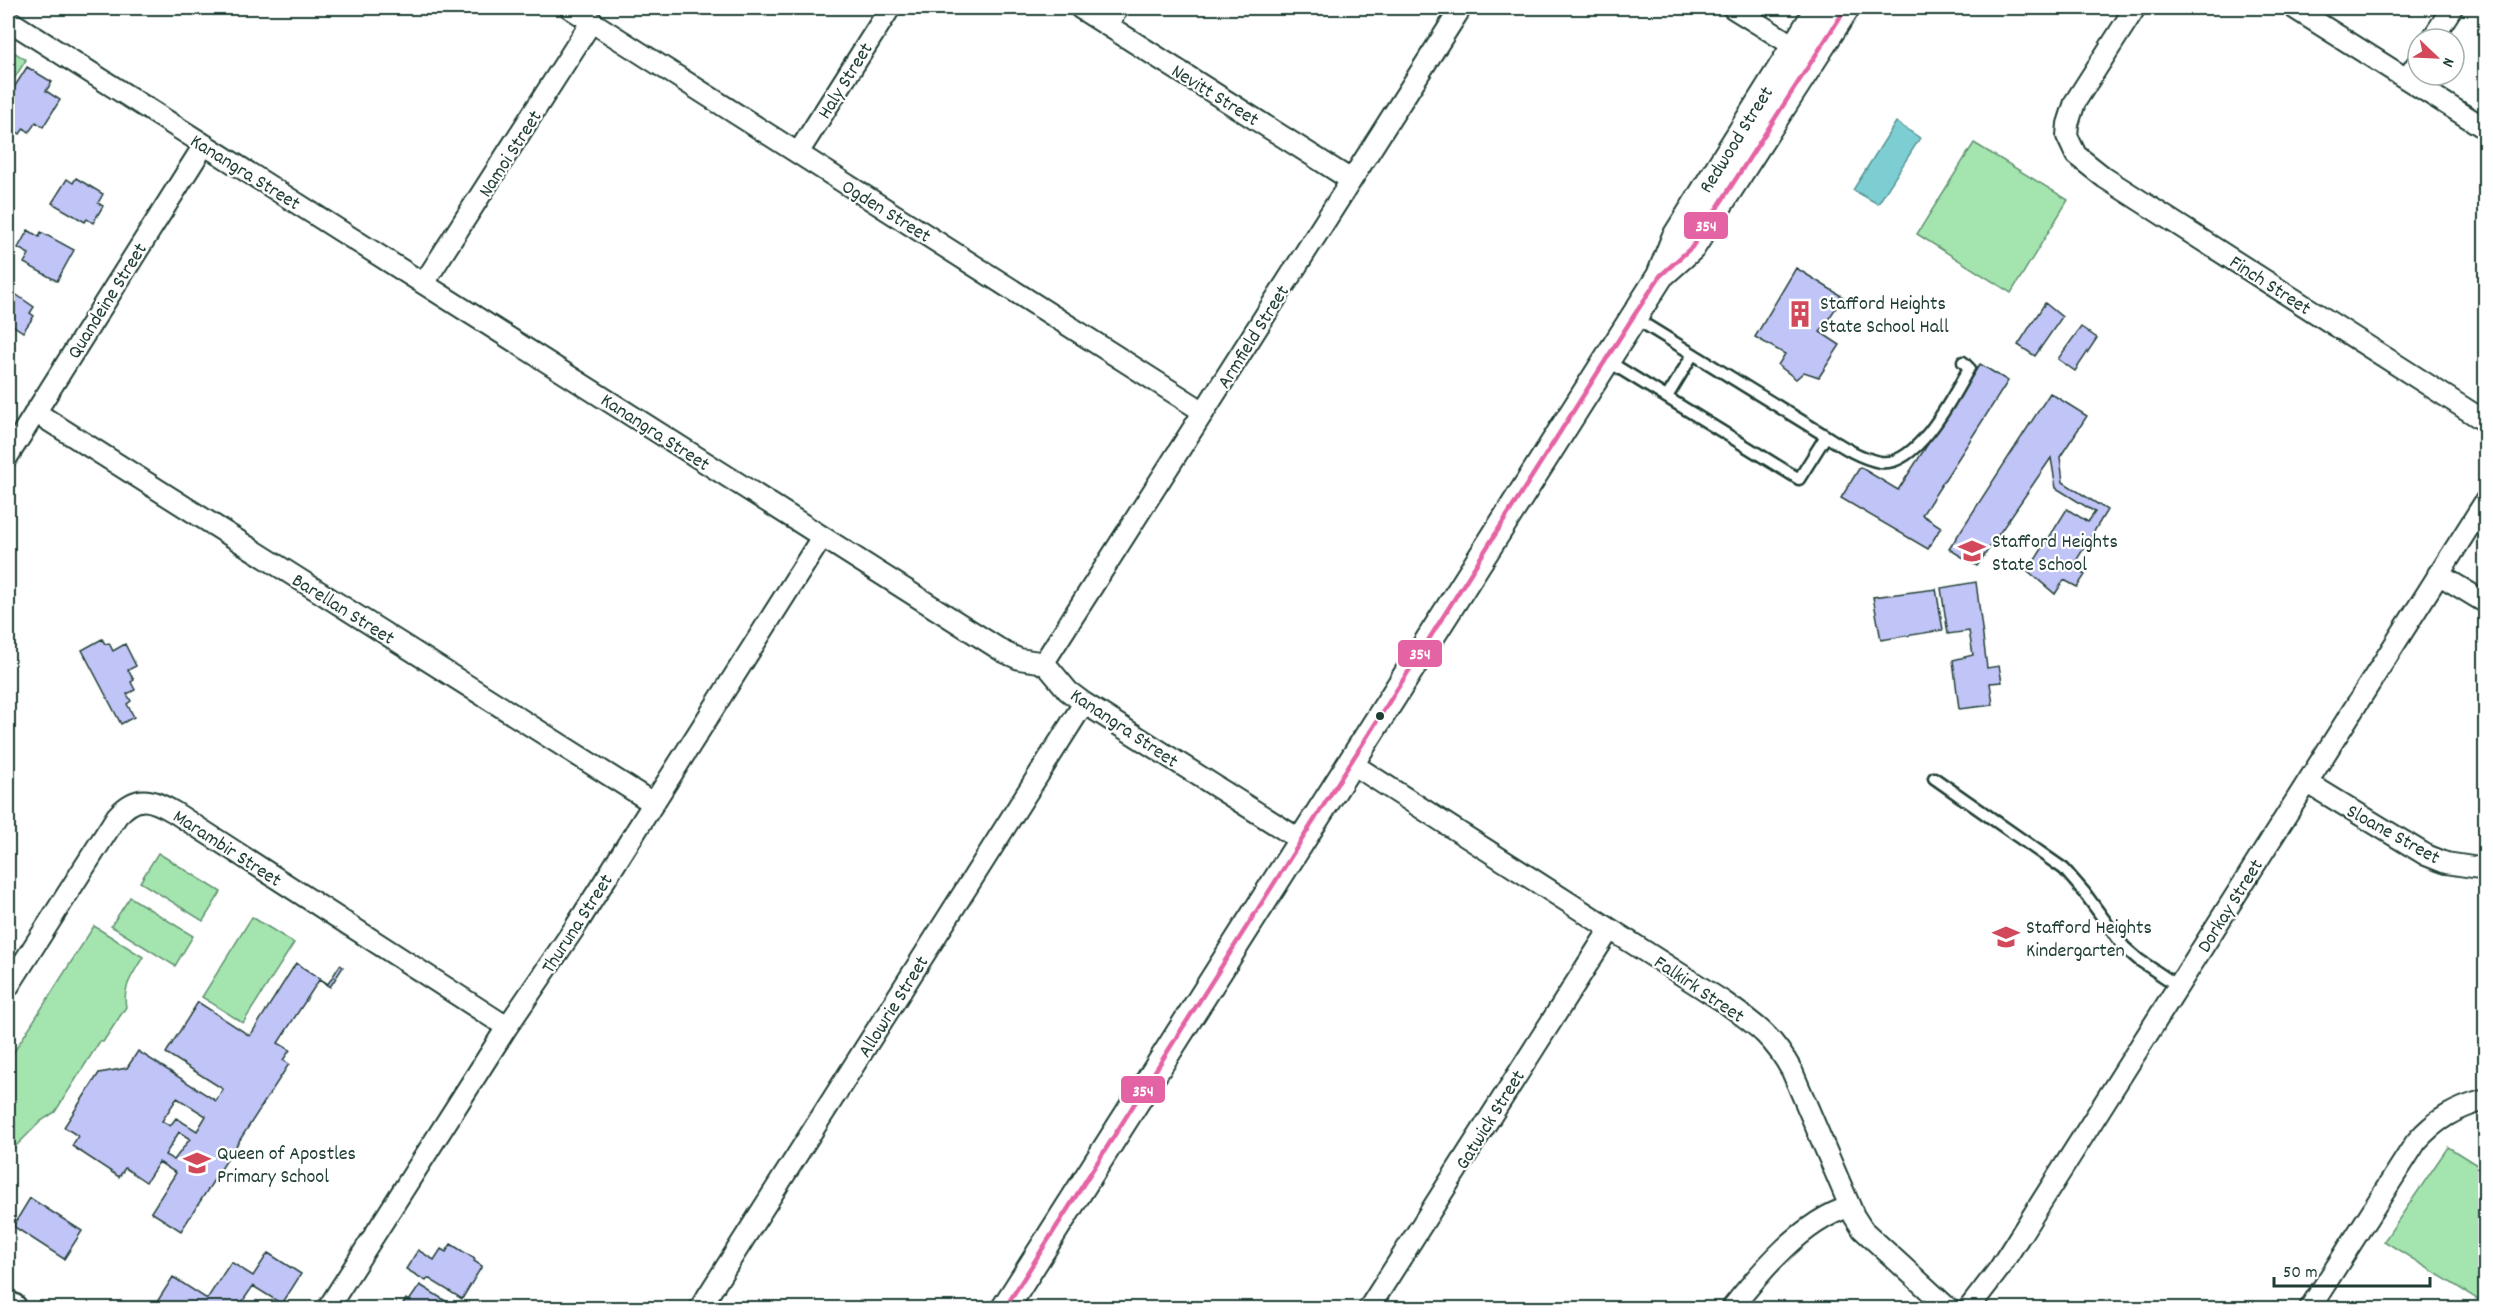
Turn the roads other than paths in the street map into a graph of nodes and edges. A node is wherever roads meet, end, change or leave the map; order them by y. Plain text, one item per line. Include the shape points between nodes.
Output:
1 (570, 8) edge
2 (890, 8) edge
3 (1080, 8) edge
4 (1118, 8) edge
5 (1461, 8) edge
6 (1733, 8) edge
7 (1819, 8) edge
8 (1846, 8) edge
9 (2135, 8) edge
10 (2294, 8) edge
11 (2452, 8) edge
12 (8, 20) edge
13 (592, 21) junction
14 (1107, 25) junction
15 (2440, 27) edge
16 (1794, 46) junction
17 (2406, 78) edge
18 (2420, 87) edge
19 (2486, 129) edge
20 (204, 145) junction
21 (798, 153) junction
22 (1351, 180) junction
23 (1660, 276) junction
24 (424, 284) junction
25 (1633, 317) junction
26 (1693, 354) junction
27 (1606, 360) junction
28 (1963, 362) dead end
29 (1667, 397) junction
30 (35, 412) junction
31 (1204, 412) junction
32 (2486, 422) edge
33 (1826, 436) junction
34 (8, 456) edge
35 (2486, 500) edge
36 (822, 537) junction
37 (2438, 574) junction
38 (2486, 603) edge
39 (1043, 664) junction
40 (1084, 703) junction
41 (1351, 763) junction
42 (1934, 778) dead end
43 (2308, 783) junction
44 (653, 803) junction
45 (1302, 841) junction
46 (2486, 869) edge
47 (1610, 929) junction
48 (2178, 986) junction
49 (8, 987) edge
50 (507, 1027) junction
51 (2486, 1100) edge
52 (1849, 1207) junction
53 (8, 1306) edge
54 (12, 1308) edge
55 (328, 1308) edge
56 (700, 1308) edge
57 (1005, 1308) edge
58 (1369, 1308) edge
59 (1732, 1308) edge
60 (1948, 1308) edge
61 (1969, 1308) edge
62 (2310, 1308) edge

1 - 13 street, Ogden Street
2 - 21 street, Haly Street
3 - 14 street, Nevitt Street
4 - 14 street
5 - 22 street, Armfield Street
6 - 16 street
7 - 16 street, Redwood Street
8 - 23 street, Redwood Street via 1692,247
9 - 32 street, Finch Street via 2070,114 2067,136 2076,155
10 - 17 street
11 - 15 street
12 - 20 street, Kanangra Street
13 - 21 street, Ogden Street
13 - 24 street, Namoi Street
14 - 22 street, Nevitt Street
16 - 23 street, Redwood Street via 1675,238
18 - 19 street
20 - 24 street, Kanangra Street
20 - 30 street, Quandeine Street
21 - 31 street, Ogden Street
22 - 31 street, Armfield Street
23 - 25 street, Redwood Street
24 - 36 street, Kanangra Street
25 - 26 lane
25 - 27 street, Redwood Street
26 - 29 lane
26 - 33 lane
27 - 29 lane
27 - 41 street, Redwood Street
28 - 33 lane via 1969,368 1951,402 1920,443 1901,458 1882,462 1851,452
29 - 33 lane via 1799,479
30 - 34 street, Quandeine Street
30 - 44 street, Barellan Street
31 - 39 street, Armfield Street
35 - 37 street, Dorkay Street
36 - 39 street, Kanangra Street via 1004,652
36 - 44 street, Thuruna Street
37 - 38 street
37 - 43 street, Dorkay Street
39 - 40 street, Kanangra Street
40 - 45 street, Kanangra Street
40 - 56 street, Allowrie Street
41 - 45 street, Redwood Street
41 - 47 street, Falkirk Street
42 - 48 lane via 2064,869 2124,947
43 - 46 street, Sloane Street via 2426,855 2446,863
43 - 48 street, Dorkay Street
44 - 50 street, Thuruna Street
45 - 57 street, Redwood Street
47 - 52 street, Falkirk Street via 1724,1002 1780,1050
47 - 58 street, Gatwick Street
48 - 61 street, Dorkay Street via 1995,1275
49 - 50 street, Marambir Street via 117,816 130,803 147,800 174,812
50 - 55 street, Thuruna Street
51 - 62 street via 2449,1113 2416,1142
52 - 59 street via 1816,1222 1762,1271
52 - 60 street, Falkirk Street via 1863,1230
53 - 54 main road

